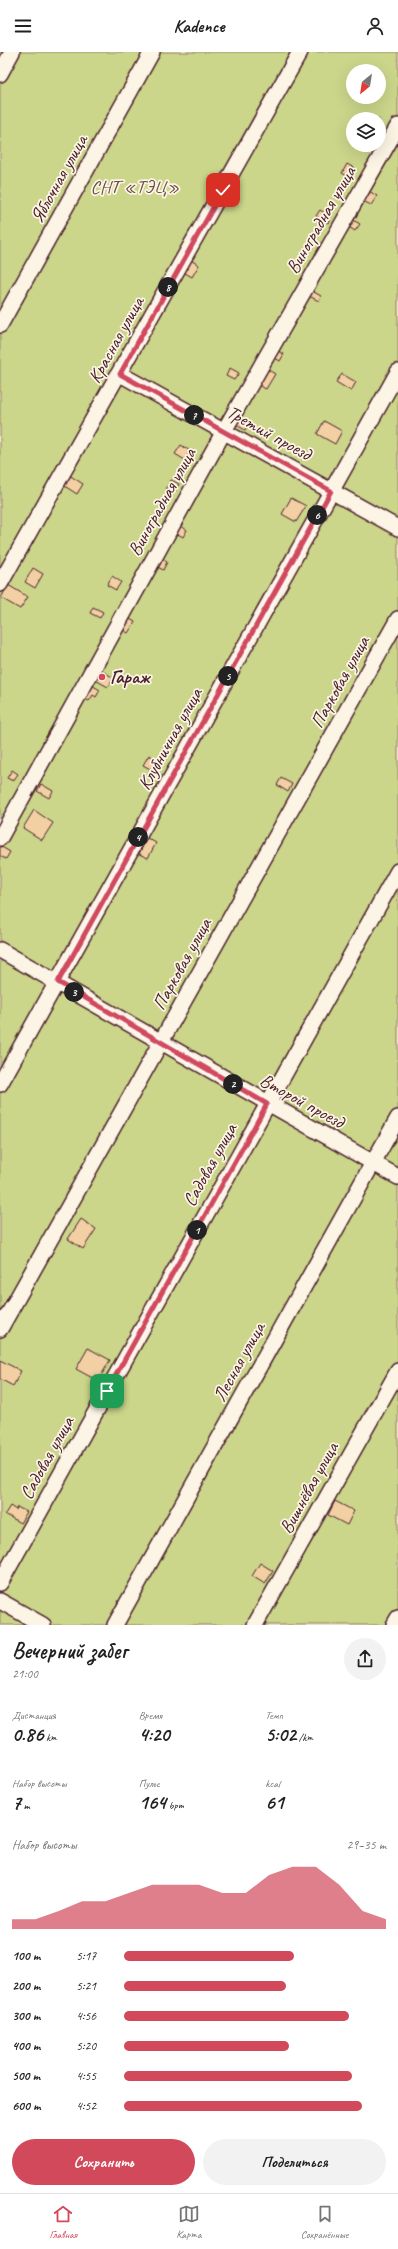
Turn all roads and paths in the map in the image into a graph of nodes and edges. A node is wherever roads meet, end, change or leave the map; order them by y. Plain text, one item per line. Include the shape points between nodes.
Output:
1 (12, 52) edge
2 (152, 52) edge
3 (300, 52) edge
4 (0, 74) edge
5 (398, 126) edge
6 (0, 325) edge
7 (398, 372) edge
8 (120, 374) junction
9 (224, 431) junction
10 (331, 491) junction
11 (398, 528) edge
12 (0, 584) edge
13 (398, 619) edge
14 (0, 838) edge
15 (398, 871) edge
16 (0, 950) edge
17 (58, 982) junction
18 (161, 1043) junction
19 (0, 1084) edge
20 (267, 1104) junction
21 (398, 1118) edge
22 (372, 1163) junction
23 (398, 1177) edge
24 (0, 1329) edge
25 (398, 1371) edge
26 (0, 1583) edge
27 (0, 1600) edge
28 (398, 1618) edge
29 (43, 1625) edge
30 (115, 1625) edge
31 (255, 1625) edge
32 (394, 1625) edge

1 - 4 street
2 - 6 street, Яблочная улица
3 - 8 street, Красная улица
5 - 9 street, Виноградная улица
7 - 10 street, Клубничная улица
8 - 9 street, Третий проезд
8 - 12 street, Красная улица
9 - 10 street, Третий проезд
9 - 14 street, Виноградная улица
10 - 11 street, Третий проезд
10 - 17 street, Клубничная улица
13 - 18 street, Парковая улица
15 - 20 street, Садовая улица
16 - 17 street, Второй проезд
17 - 18 street, Второй проезд
17 - 19 street, Клубничная улица
18 - 20 street, Второй проезд
18 - 24 street, Парковая улица
20 - 22 street, Второй проезд
20 - 26 street, Садовая улица
21 - 22 street, Лесная улица
22 - 23 street, Второй проезд
22 - 30 street, Лесная улица
25 - 31 street, Вишнёвая улица
27 - 29 street
28 - 32 street

